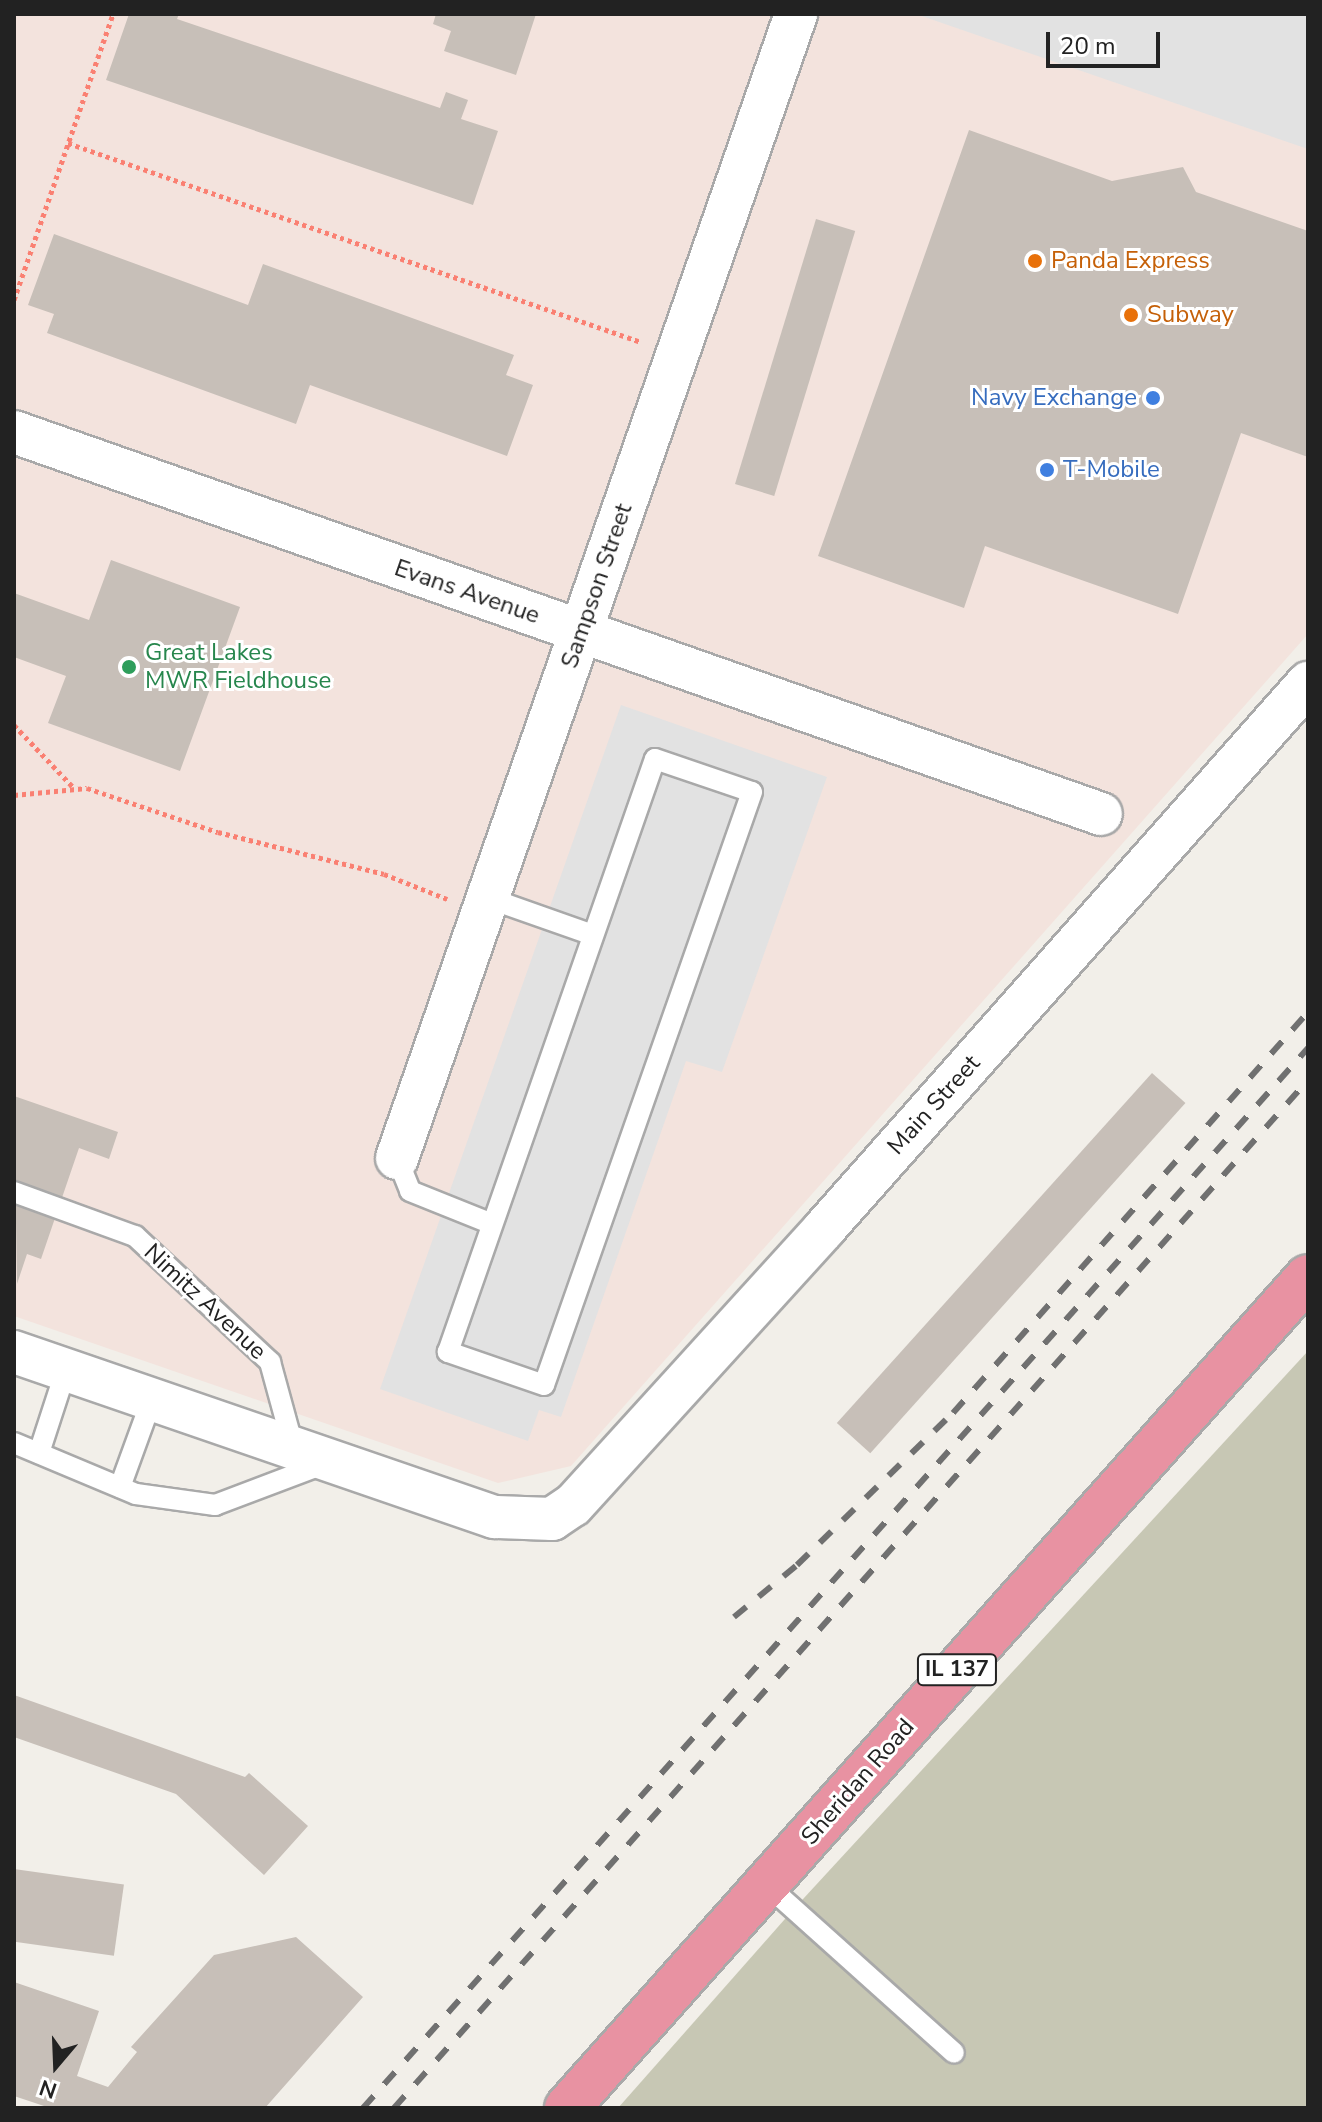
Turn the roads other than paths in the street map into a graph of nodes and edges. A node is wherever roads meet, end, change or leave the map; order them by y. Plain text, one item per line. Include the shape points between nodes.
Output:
1 (796, 14) edge
2 (14, 432) edge
3 (581, 632) junction
4 (1308, 683) edge
5 (1101, 814) dead end
6 (485, 905) junction
7 (593, 935) junction
8 (397, 1158) joint
9 (14, 1192) edge
10 (492, 1224) junction
11 (1308, 1277) edge
12 (14, 1352) edge
13 (66, 1370) junction
14 (152, 1399) junction
15 (14, 1443) edge
16 (293, 1446) junction
17 (39, 1453) junction
18 (333, 1460) junction
19 (120, 1487) junction
20 (767, 1885) junction
21 (954, 2053) dead end
22 (567, 2108) edge

1 - 3 street, Sampson Street
2 - 3 street, Evans Avenue
3 - 5 street, Evans Avenue
3 - 6 street, Sampson Street
4 - 18 street, Main Street via 573,1505 552,1519 494,1517
6 - 7 lane
6 - 8 street, Sampson Street
7 - 10 lane
7 - 10 lane via 655,759 752,792 544,1385 448,1352
8 - 10 lane via 410,1191
9 - 16 lane, Nimitz Avenue via 135,1236 270,1362
11 - 20 highway, Sheridan Road / IL 137
12 - 13 street
13 - 14 street
13 - 17 lane
14 - 16 street
14 - 19 lane
15 - 17 lane
16 - 18 street
17 - 19 lane
18 - 19 lane via 215,1505
20 - 21 lane
20 - 22 highway, Sheridan Road / IL 137

